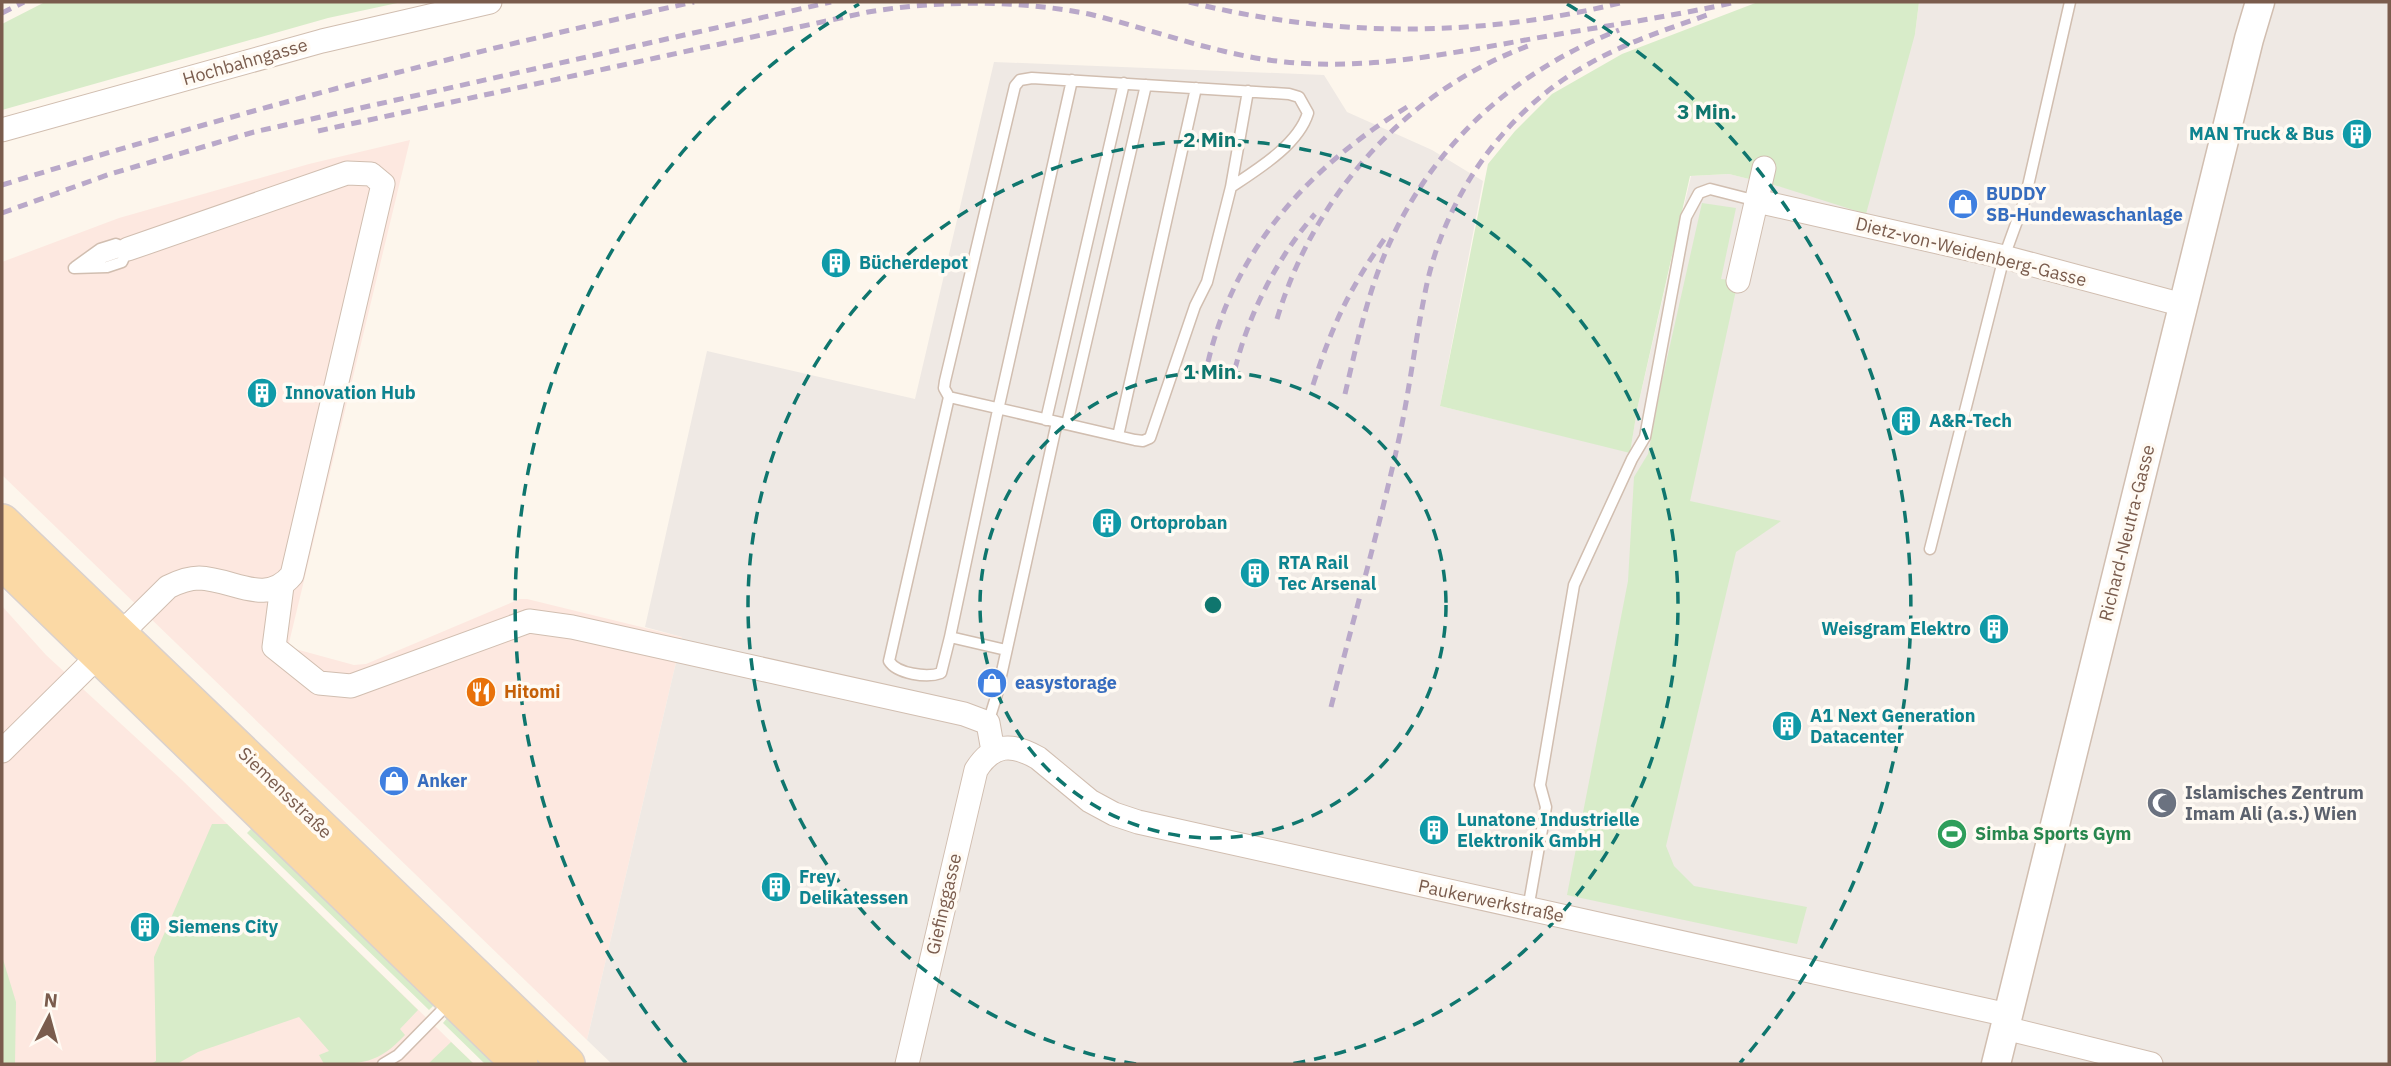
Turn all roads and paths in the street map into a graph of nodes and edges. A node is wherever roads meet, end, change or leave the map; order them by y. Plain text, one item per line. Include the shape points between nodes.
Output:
1 (491, 2) edge
2 (2070, 2) edge
3 (2260, 2) edge
4 (1072, 80) junction
5 (1124, 83) junction
6 (1146, 85) junction
7 (1196, 88) junction
8 (1248, 91) junction
9 (2, 130) edge
10 (1764, 168) dead end
11 (1231, 187) junction
12 (1758, 201) junction
13 (128, 249) joint
14 (2004, 257) junction
15 (74, 268) dead end
16 (1738, 281) dead end
17 (2183, 305) junction
18 (948, 397) junction
19 (998, 410) junction
20 (1057, 422) junction
21 (1118, 436) junction
22 (2, 522) edge
23 (1930, 549) dead end
24 (2, 561) edge
25 (282, 586) junction
26 (950, 637) junction
27 (108, 644) junction
28 (1006, 650) junction
29 (988, 723) junction
30 (2, 751) edge
31 (993, 751) junction
32 (1528, 909) junction
33 (453, 999) junction
34 (2006, 1021) junction
35 (383, 1064) edge
36 (520, 1064) edge
37 (566, 1064) edge
38 (907, 1064) edge
39 (1996, 1064) edge
40 (2151, 1064) edge

1 - 9 street, Hochbahngasse via 322,41
2 - 14 lane via 2025,199
3 - 17 street, Richard-Neutra-Gasse
4 - 5 lane
4 - 18 lane via 1032,78 1014,86 945,381
4 - 19 lane
5 - 6 lane
5 - 20 lane
6 - 7 lane
6 - 20 lane
7 - 8 lane
7 - 21 lane
8 - 11 lane
8 - 11 lane via 1299,97 1308,113 1305,123 1274,158
10 - 12 street
11 - 21 lane via 1207,282 1150,438
12 - 14 street, Dietz-von-Weidenberg-Gasse
12 - 16 street
12 - 32 lane via 1710,189 1699,193 1686,217 1645,437 1574,585 1540,785 1546,807
13 - 15 lane
13 - 25 street via 347,173 371,174 383,184 292,575
14 - 17 street, Dietz-von-Weidenberg-Gasse
14 - 23 lane
17 - 34 street, Richard-Neutra-Gasse
18 - 19 lane
18 - 26 lane via 891,665 930,675 941,673
19 - 20 lane
19 - 26 lane
20 - 21 lane
20 - 28 lane
22 - 27 main road, Siemensstraße
24 - 27 main road, Siemensstraße
25 - 27 street via 259,591 208,579 184,580 168,587
25 - 29 street via 274,647 319,683 351,686 529,621 924,705
26 - 28 lane
27 - 30 street
27 - 33 main road, Siemensstraße
27 - 37 main road, Siemensstraße
28 - 29 lane
29 - 31 street
31 - 32 street, Paukerwerkstraße via 1010,747 1027,752 1090,801 1138,822
31 - 38 street, Giefinggasse via 976,770
32 - 34 street, Paukerwerkstraße
33 - 35 lane via 398,1055
33 - 36 main road, Siemensstraße
34 - 39 street, Richard-Neutra-Gasse
34 - 40 street, Paukerwerkstraße

